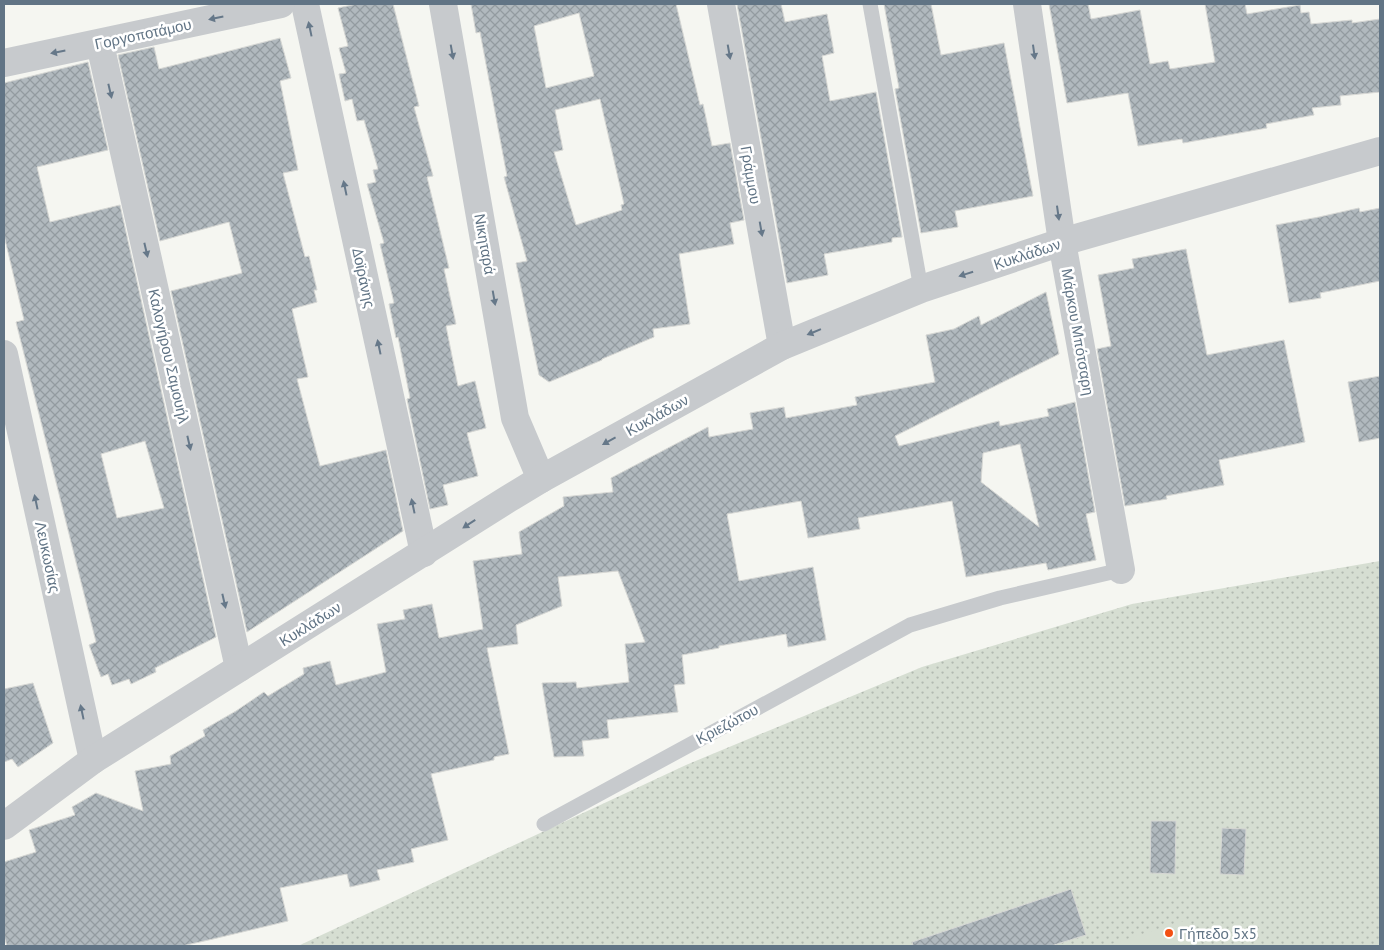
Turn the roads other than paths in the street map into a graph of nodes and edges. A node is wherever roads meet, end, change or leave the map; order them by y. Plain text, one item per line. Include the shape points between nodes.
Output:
1 (281, 4) edge
2 (305, 4) edge
3 (443, 4) edge
4 (721, 4) edge
5 (870, 4) edge
6 (1027, 4) edge
7 (100, 44) junction
8 (4, 63) edge
9 (1380, 151) edge
10 (1062, 242) junction
11 (921, 289) junction
12 (782, 346) junction
13 (4, 354) edge
14 (541, 479) junction
15 (424, 553) junction
16 (1121, 570) joint
17 (239, 668) junction
18 (92, 760) junction
19 (544, 824) dead end
20 (4, 826) edge

1 -> 7 street, Γοργοποτάμου
15 -> 2 street, Δοϊράνης
3 -> 14 street, Νικηταρά via 515,418
4 -> 12 street, Γράμμου
5 - 11 lane
6 -> 10 street, Μάρκου Μπότσαρη
7 -> 8 street, Γοργοποτάμου
7 -> 17 street, Καλογήρου Σαμουήλ
9 - 10 street, Κυκλάδων
10 -> 11 street, Κυκλάδων
10 - 16 street, Μάρκου Μπότσαρη
11 -> 12 street, Κυκλάδων
12 -> 14 street, Κυκλάδων
18 -> 13 street, Λευκωσίας
14 -> 15 street, Κυκλάδων
15 - 17 street, Κυκλάδων
16 - 19 lane, Κριεζώτου via 1000,598 910,625
17 - 18 street, Κυκλάδων
18 - 20 street, Κυκλάδων

